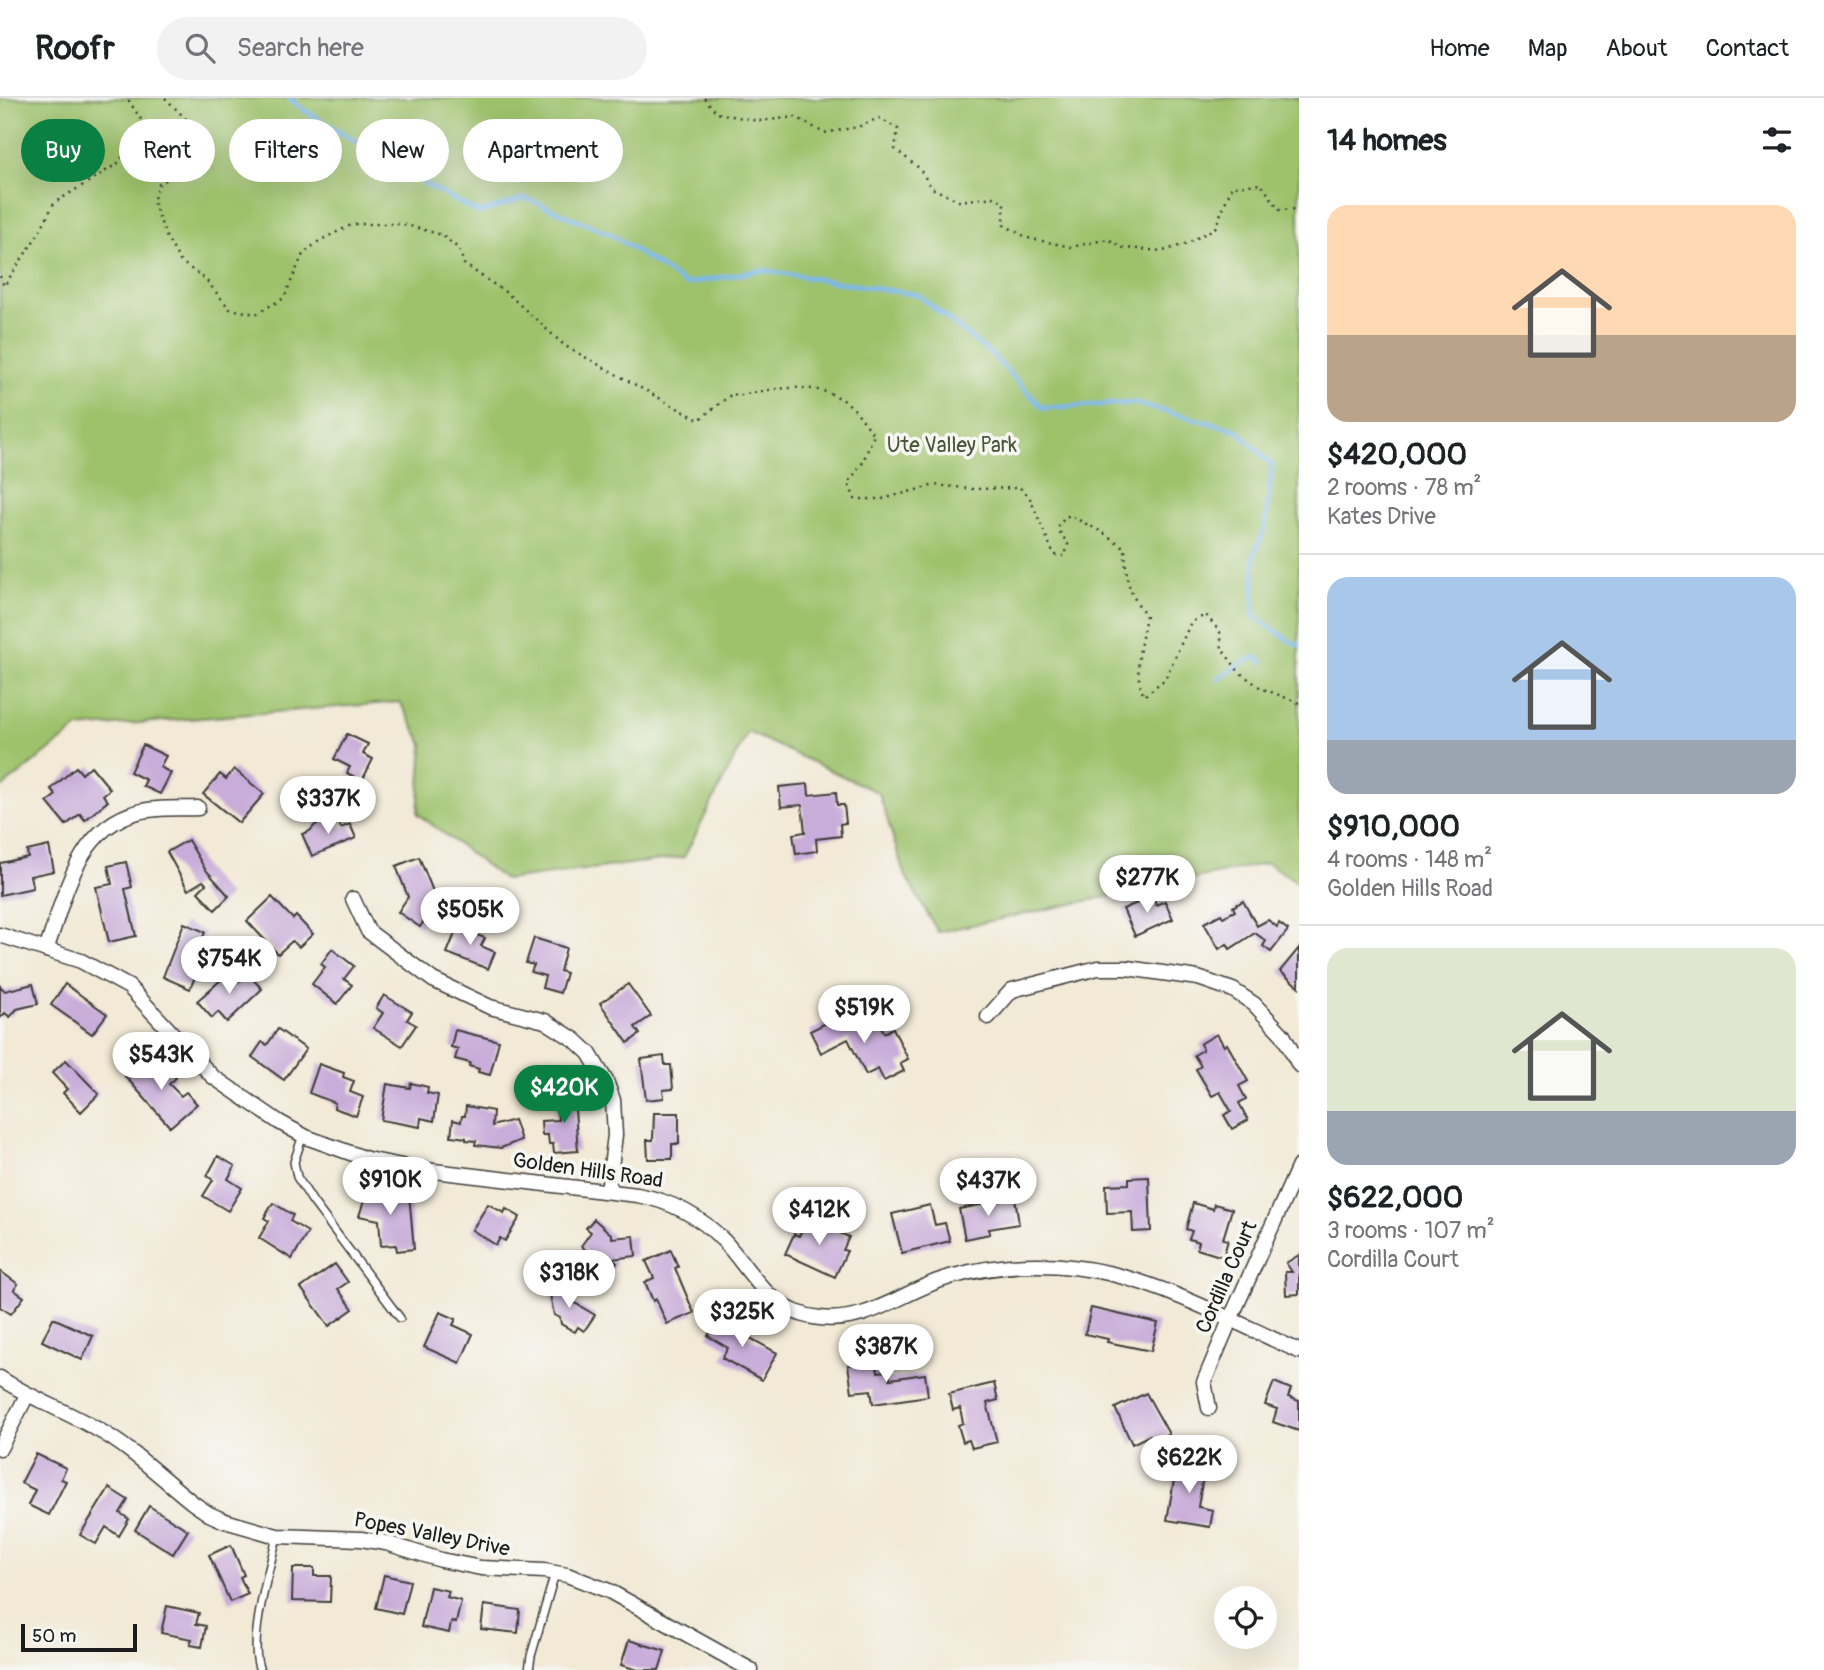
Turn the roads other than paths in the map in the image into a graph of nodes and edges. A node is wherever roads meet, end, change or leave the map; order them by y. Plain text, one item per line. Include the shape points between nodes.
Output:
1 (198, 808) dead end
2 (353, 899) dead end
3 (0, 935) edge
4 (46, 950) junction
5 (988, 1017) dead end
6 (1299, 1065) edge
7 (303, 1135) junction
8 (1299, 1166) edge
9 (608, 1191) junction
10 (400, 1318) dead end
11 (1230, 1320) junction
12 (1299, 1351) edge
13 (0, 1378) edge
14 (27, 1395) junction
15 (1209, 1408) dead end
16 (0, 1448) edge
17 (277, 1536) junction
18 (555, 1573) junction
19 (260, 1670) edge
20 (529, 1670) edge
21 (751, 1670) edge

1 - 4 street via 138,812 95,836 78,861
2 - 9 street via 368,931 433,980 490,1007 545,1021 589,1053 614,1108
3 - 4 street, Golden Hills Road
4 - 7 street, Golden Hills Road via 81,961 129,987 212,1076
5 - 6 street via 1012,990 1098,968 1198,978 1233,990 1254,1004 1283,1035
7 - 9 street, Golden Hills Road via 390,1164
7 - 10 lane via 294,1162 297,1177
8 - 11 street, Cordilla Court
9 - 11 street, Golden Hills Road via 671,1203 699,1219 725,1242 765,1293 789,1309 820,1318 867,1314 922,1287 969,1272 1047,1264 1086,1267 1135,1279
11 - 12 street, Golden Hills Road
11 - 15 street, Cordilla Court via 1204,1382
13 - 14 street, Popes Valley Drive
14 - 16 street
14 - 17 street, Popes Valley Drive via 98,1429 209,1514
17 - 18 street, Popes Valley Drive via 361,1539 481,1568
17 - 19 lane via 259,1621 256,1654
18 - 20 lane
18 - 21 street, Popes Valley Drive via 609,1591

